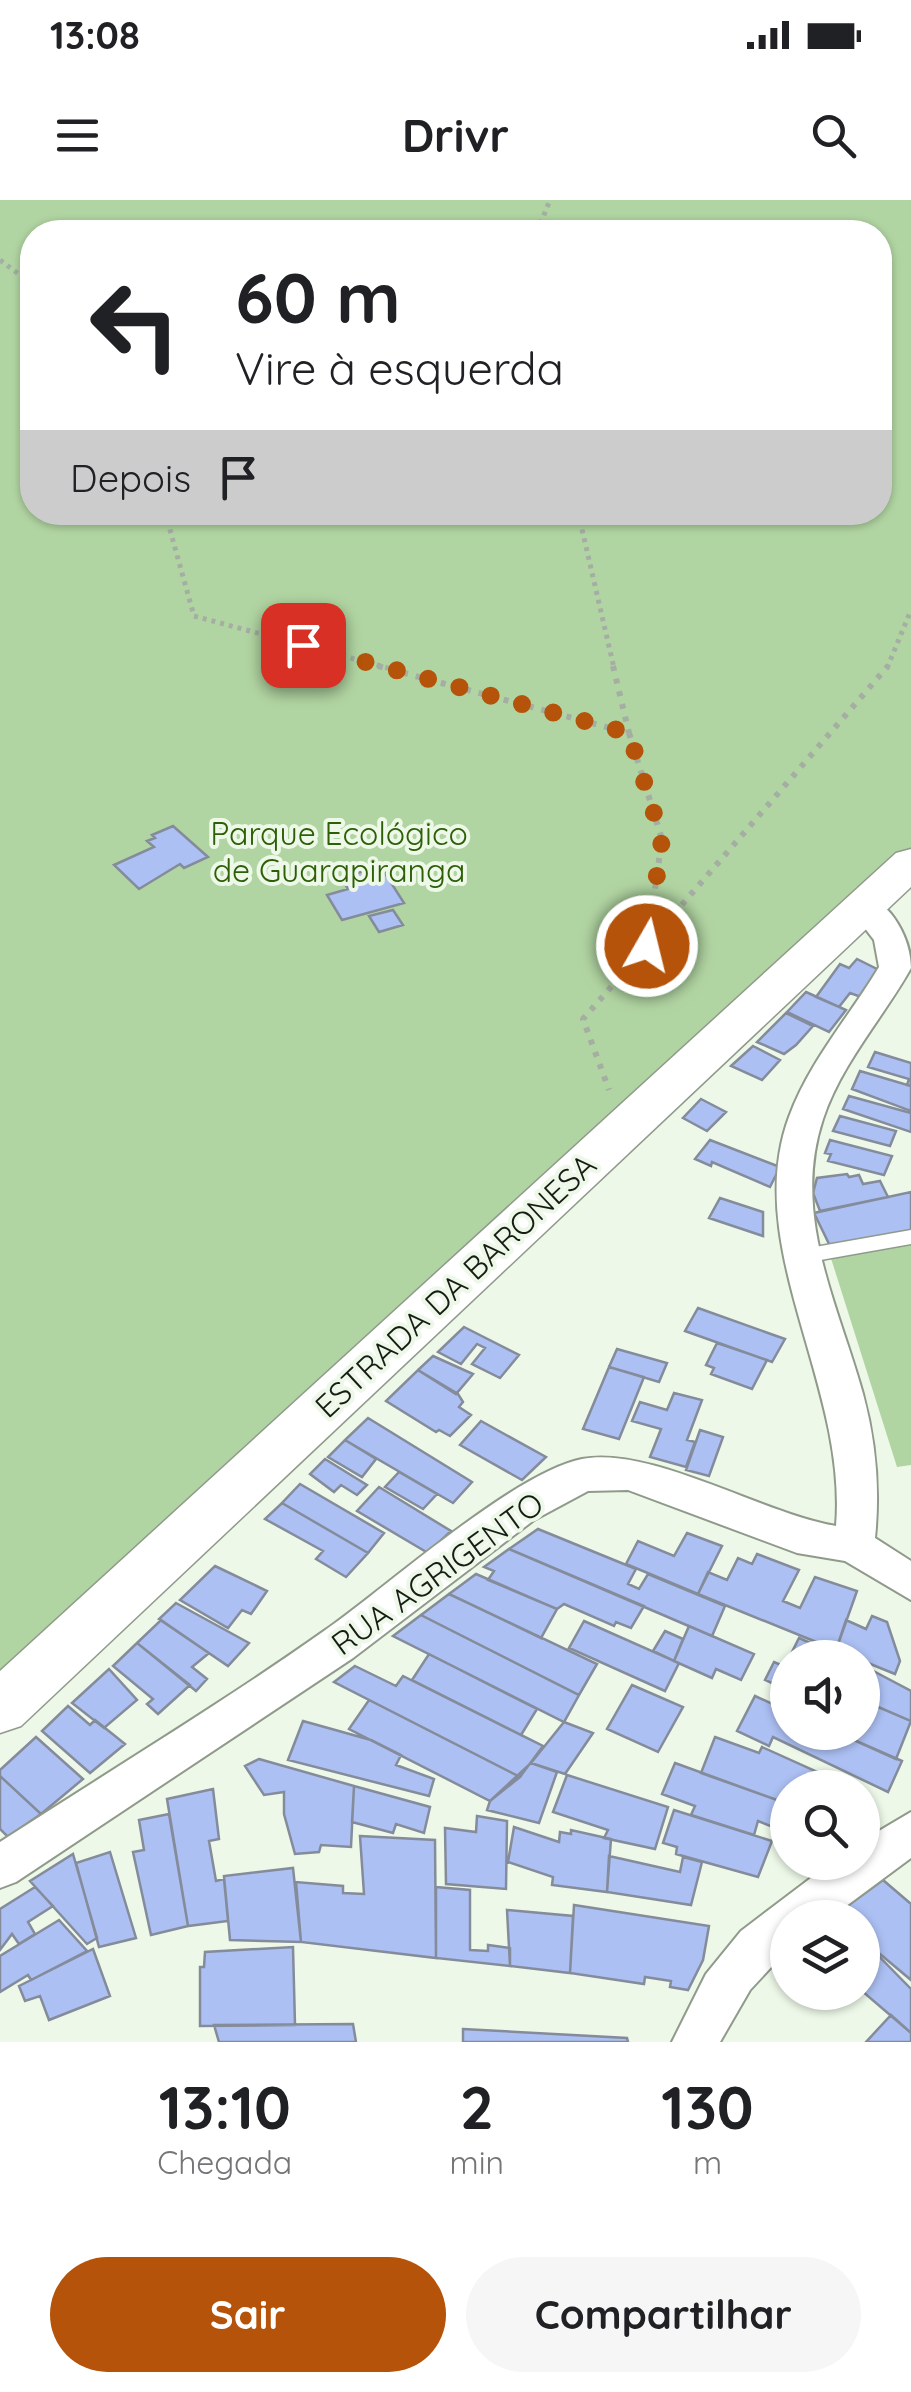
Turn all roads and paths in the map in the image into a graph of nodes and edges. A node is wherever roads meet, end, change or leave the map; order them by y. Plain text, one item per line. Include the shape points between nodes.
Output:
1 (169, 525) edge
2 (581, 525) edge
3 (911, 610) edge
4 (629, 733) junction
5 (911, 863) edge
6 (863, 905) junction
7 (647, 946) junction
8 (624, 1128) junction
9 (911, 1237) edge
10 (798, 1257) junction
11 (854, 1546) junction
12 (911, 1583) edge
13 (0, 1708) edge
14 (911, 1832) edge
15 (0, 1868) edge
16 (816, 1900) edge
17 (770, 1933) edge
18 (696, 2042) edge

1 - 4 path via 194,616
2 - 4 path
3 - 7 path via 886,670
4 - 7 path via 662,839
5 - 6 main road, ESTRADA DA BARONESA
6 - 8 main road, ESTRADA DA BARONESA
6 - 10 street via 890,935 895,967 810,1108 799,1141
7 - 8 path via 583,1019
8 - 13 main road, ESTRADA DA BARONESA
9 - 10 lane
10 - 11 street via 852,1429 859,1505
11 - 12 street, RUA AGRIGENTO
11 - 15 street, RUA AGRIGENTO via 797,1536 629,1474 584,1475 520,1508 338,1645
14 - 16 street
17 - 18 street via 719,1990

